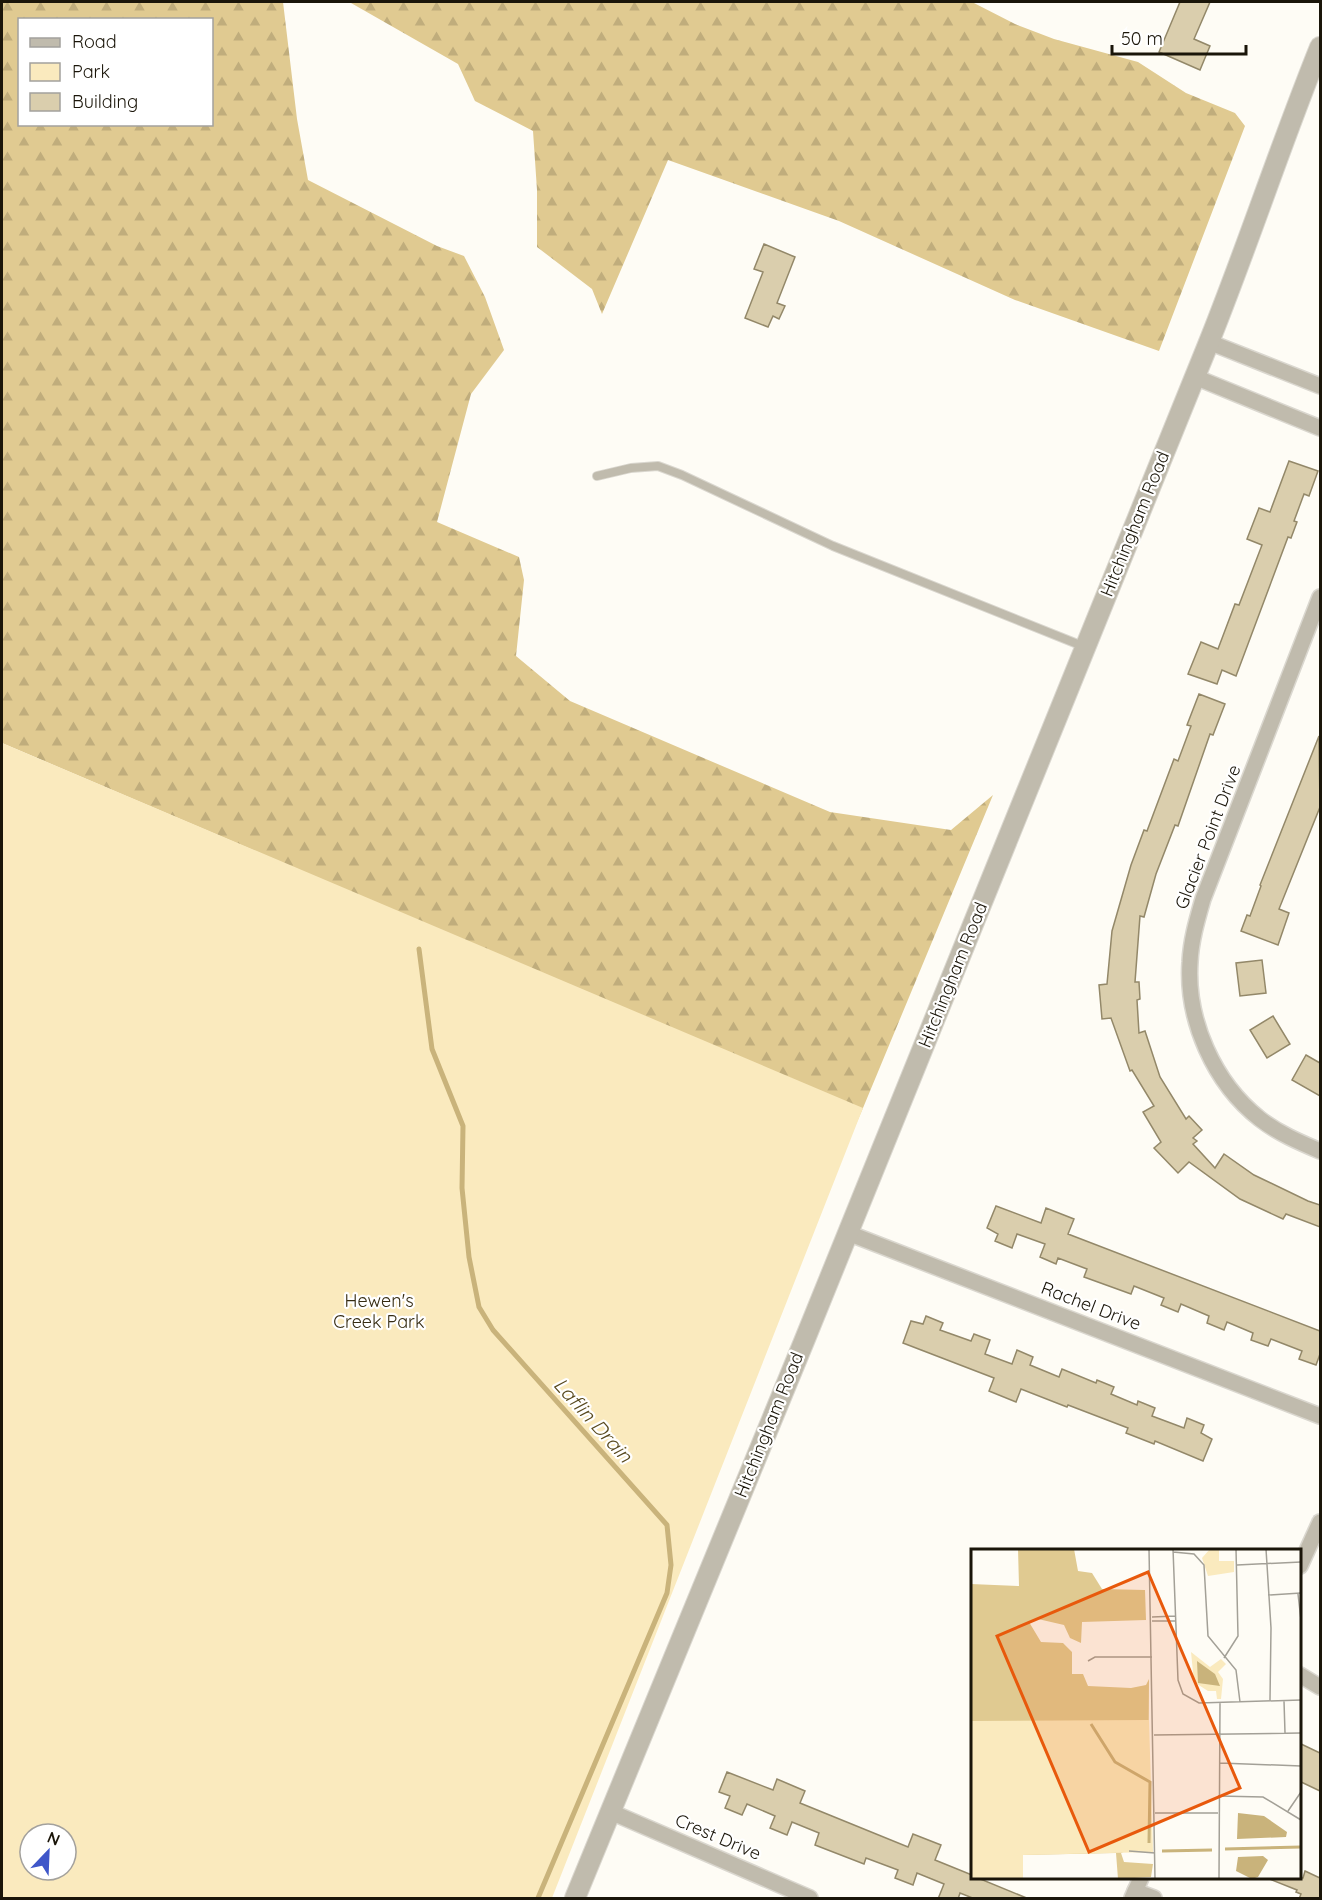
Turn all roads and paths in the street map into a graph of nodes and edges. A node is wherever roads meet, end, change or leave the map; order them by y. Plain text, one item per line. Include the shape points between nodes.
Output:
1 (1320, 47) edge
2 (1209, 342) junction
3 (1195, 377) junction
4 (1320, 386) edge
5 (1320, 428) edge
6 (597, 476) dead end
7 (1320, 597) edge
8 (1085, 647) junction
9 (1320, 1151) edge
10 (848, 1233) junction
11 (1320, 1416) edge
12 (1320, 1522) edge
13 (1301, 1562) edge
14 (1301, 1676) edge
15 (1320, 1686) edge
16 (611, 1812) junction
17 (1136, 1889) edge
18 (575, 1899) edge
19 (810, 1899) edge
20 (1154, 1899) edge

1 - 2 street, Hitchingham Road
2 - 3 street, Hitchingham Road
2 - 4 street
3 - 5 street
3 - 8 street, Hitchingham Road
6 - 8 lane via 658,466 833,546
7 - 9 street, Glacier Point Drive via 1203,899 1193,935 1190,989 1205,1046 1239,1099 1260,1119
8 - 10 street, Hitchingham Road
10 - 11 street, Rachel Drive
10 - 16 street, Hitchingham Road
12 - 13 street
14 - 15 street
16 - 18 street, Hitchingham Road
16 - 19 street, Crest Drive
17 - 20 street

